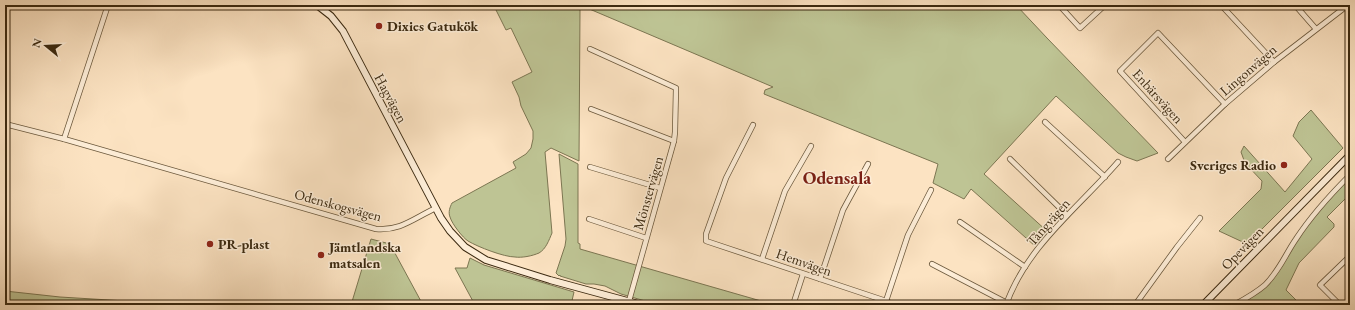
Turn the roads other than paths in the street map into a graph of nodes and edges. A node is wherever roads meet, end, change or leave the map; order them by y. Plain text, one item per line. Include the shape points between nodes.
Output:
1 (108, 5) edge
2 (317, 5) edge
3 (1059, 5) edge
4 (1105, 5) edge
5 (1221, 5) edge
6 (1295, 5) edge
7 (1348, 5) edge
8 (1316, 29) junction
9 (590, 49) dead end
10 (1274, 62) junction
11 (1225, 104) junction
12 (591, 108) dead end
13 (1045, 122) dead end
14 (5, 124) edge
15 (753, 125) dead end
16 (64, 139) junction
17 (674, 141) junction
18 (1185, 142) junction
19 (810, 146) dead end
20 (1350, 155) edge
21 (1010, 159) dead end
22 (1168, 159) dead end
23 (1350, 159) edge
24 (1118, 162) dead end
25 (868, 164) dead end
26 (590, 167) dead end
27 (1350, 176) edge
28 (1105, 177) junction
29 (660, 188) junction
30 (931, 190) dead end
31 (436, 208) junction
32 (1298, 208) junction
33 (1067, 215) junction
34 (1200, 218) dead end
35 (589, 219) dead end
36 (960, 222) dead end
37 (646, 238) junction
38 (1350, 256) edge
39 (762, 259) junction
40 (932, 264) dead end
41 (1025, 267) junction
42 (803, 274) junction
43 (820, 279) junction
44 (629, 301) junction
45 (886, 301) junction
46 (1006, 304) edge
47 (642, 305) edge
48 (793, 305) edge
49 (894, 305) edge
50 (1135, 305) edge
51 (1203, 305) edge
52 (1234, 305) edge
53 (1340, 305) edge

1 - 16 street
2 - 31 street, Hagvägen via 331,16 343,31
3 - 4 street via 1080,28
5 - 10 street
6 - 8 street
7 - 8 street, Lingonvägen
8 - 10 street, Lingonvägen
9 - 17 street, Mönstervägen via 676,88
10 - 11 street, Lingonvägen
11 - 18 street, Lingonvägen
11 - 18 street, Enbärsvägen via 1158,33 1120,71
12 - 17 street
13 - 28 street
14 - 16 street, Odenskogsvägen
15 - 39 street, Hemvägen via 726,178 706,234 706,241
16 - 31 street, Odenskogsvägen via 376,229 399,227
17 - 29 street, Mönstervägen
18 - 22 street, Lingonvägen
19 - 39 street via 785,191
20 - 32 street, Opevägen
21 - 33 street
23 - 32 street, Opevägen
24 - 28 street, Tångvägen
25 - 43 street via 843,210
26 - 29 street
27 - 52 street via 1312,217 1267,284
28 - 33 street, Tångvägen
29 - 37 street, Mönstervägen
30 - 45 street via 908,235
31 - 44 street via 455,238 464,247 486,260
32 - 51 street, Opevägen
33 - 41 street, Tångvägen
34 - 50 street
35 - 37 street
36 - 41 street
37 - 44 street, Mönstervägen
38 - 53 street via 1320,285
39 - 42 street, Hemvägen
40 - 46 street
41 - 46 street, Tångvägen via 1014,284
42 - 43 street, Hemvägen
42 - 48 street
43 - 45 street, Hemvägen
44 - 47 street
45 - 49 street, Hemvägen

